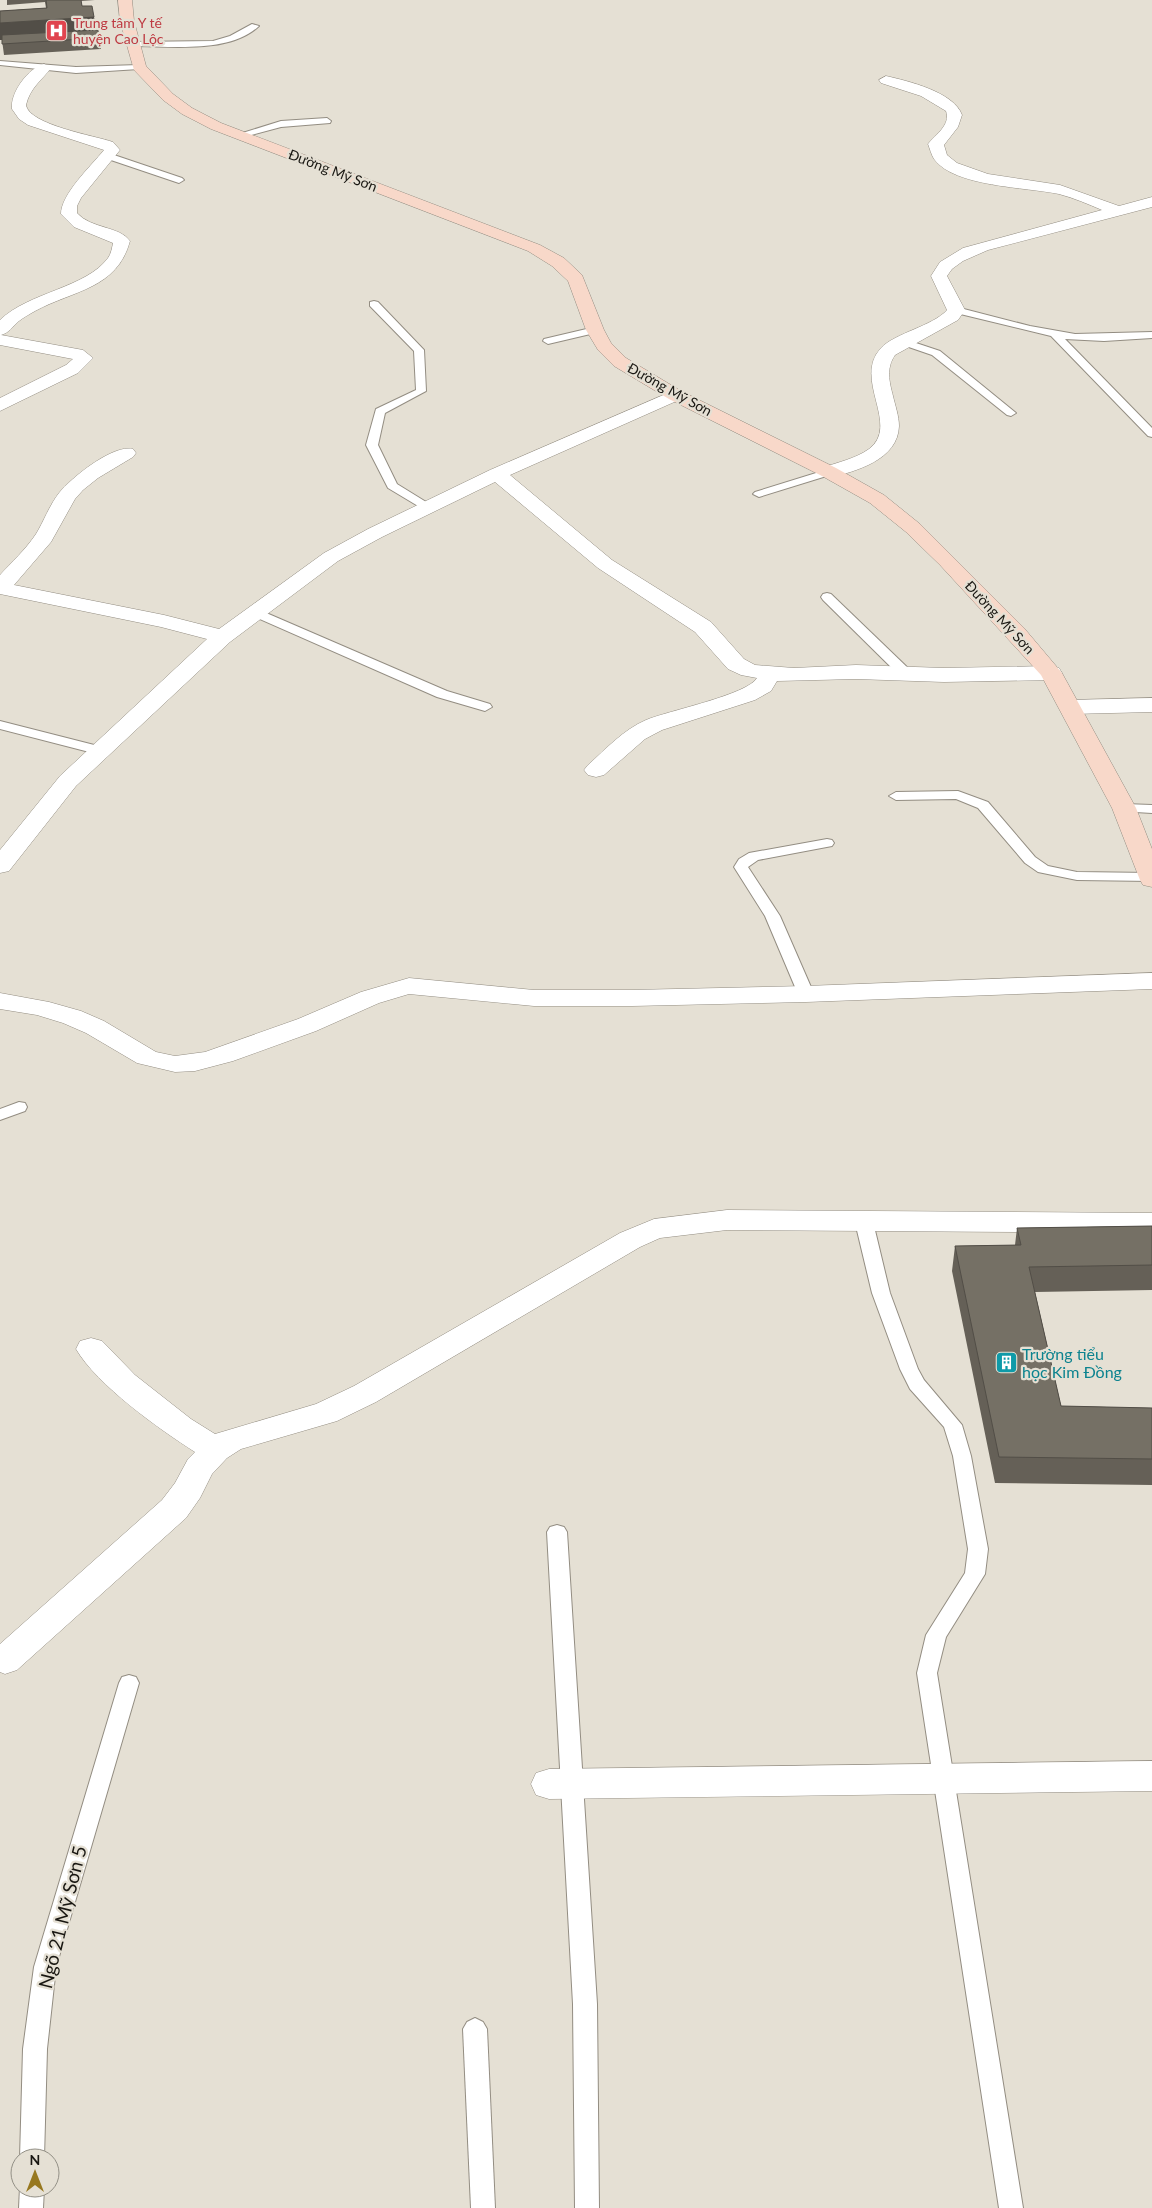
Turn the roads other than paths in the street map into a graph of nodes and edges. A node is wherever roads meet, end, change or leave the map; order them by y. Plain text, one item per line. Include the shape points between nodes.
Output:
1 (124, 0) edge
2 (255, 26) dead end
3 (133, 44) junction
4 (0, 63) edge
5 (139, 67) junction
6 (44, 68) junction
7 (886, 80) dead end
8 (327, 121) dead end
9 (240, 135) junction
10 (108, 156) junction
11 (179, 180) dead end
12 (1152, 202) edge
13 (1118, 211) junction
14 (374, 304) dead end
15 (956, 310) junction
16 (0, 330) edge
17 (595, 330) junction
18 (1054, 334) junction
19 (1152, 334) edge
20 (0, 340) edge
21 (548, 341) dead end
22 (904, 342) junction
23 (675, 395) junction
24 (0, 405) edge
25 (1011, 413) dead end
26 (1152, 434) edge
27 (126, 454) dead end
28 (829, 472) junction
29 (497, 474) junction
30 (759, 494) dead end
31 (428, 507) junction
32 (0, 588) edge
33 (826, 597) dead end
34 (257, 613) junction
35 (222, 637) junction
36 (905, 673) junction
37 (1051, 673) junction
38 (770, 674) junction
39 (1152, 705) edge
40 (485, 707) dead end
41 (1071, 707) junction
42 (0, 725) edge
43 (101, 751) junction
44 (596, 770) dead end
45 (896, 796) dead end
46 (1124, 808) junction
47 (1152, 809) edge
48 (827, 843) dead end
49 (0, 866) edge
50 (1152, 879) edge
51 (1152, 981) edge
52 (806, 994) junction
53 (0, 1001) edge
54 (19, 1107) dead end
55 (0, 1115) edge
56 (864, 1222) junction
57 (1152, 1223) edge
58 (90, 1348) dead end
59 (216, 1450) junction
60 (557, 1532) dead end
61 (2, 1660) edge
62 (129, 1683) dead end
63 (1152, 1776) edge
64 (944, 1778) junction
65 (561, 1784) junction
66 (475, 2029) dead end
67 (32, 2148) edge
68 (483, 2208) edge
69 (586, 2208) edge
70 (1011, 2208) edge

1 - 3 street, Đường Mỹ Sơn
2 - 3 lane via 233,38 213,43
3 - 5 street, Đường Mỹ Sơn
4 - 6 lane
5 - 6 lane
5 - 9 street, Đường Mỹ Sơn via 168,97 187,111
6 - 10 street via 29,80 19,109 41,125 108,145 112,150
7 - 13 street via 942,100 954,108 956,114 952,127 936,144 936,152 950,167 978,177 1061,190
8 - 9 lane via 288,123
9 - 17 street, Đường Mỹ Sơn via 534,248 558,262 576,279
10 - 11 lane
10 - 16 street via 74,197 69,214 78,223 122,241 118,257 102,275 24,309
12 - 13 street
13 - 15 street via 964,253 942,268 939,276
14 - 31 lane via 419,350 421,391 380,411 372,445 392,486
15 - 18 lane
15 - 22 street via 944,321
17 - 21 lane
17 - 23 street, Đường Mỹ Sơn via 604,346 620,362
18 - 19 lane via 1095,338
18 - 26 lane
20 - 24 street via 84,358 72,369
22 - 25 lane via 936,353
22 - 28 street via 888,351 878,365 890,420 886,442 867,457
23 - 28 street, Đường Mỹ Sơn
23 - 29 street
27 - 32 street via 76,486 66,497 44,538
28 - 30 lane
28 - 37 street, Đường Mỹ Sơn via 877,499 914,528
29 - 31 street
29 - 38 street via 605,564 703,627 736,664
31 - 34 street via 331,557
32 - 35 street
33 - 36 lane
34 - 35 street
34 - 40 lane via 442,694
35 - 43 street
36 - 37 street
36 - 38 street
37 - 41 street, Đường Mỹ Sơn
38 - 44 street via 763,686 747,695 654,725 637,734
39 - 41 street
41 - 46 street, Đường Mỹ Sơn
42 - 43 lane
43 - 49 street via 68,781
45 - 50 lane via 958,795 983,805 1030,860 1043,870 1077,876
46 - 47 lane
46 - 50 street, Đường Mỹ Sơn
48 - 52 lane via 754,856 741,867 768,905
51 - 52 street
52 - 53 street via 534,998 409,986 390,989 306,1025 208,1060 187,1063 150,1060 94,1026 64,1014
54 - 55 lane
56 - 57 street
56 - 59 street via 727,1220 654,1229 365,1394 326,1413 230,1440
56 - 64 lane via 881,1293 909,1369 916,1384 953,1425 962,1456 978,1550 975,1574 936,1635 927,1673
58 - 59 street via 124,1383
59 - 61 street via 199,1467 189,1489 174,1509
60 - 65 lane
62 - 67 lane, Ngõ 21 Mỹ Sơn 5 via 45,1967 35,2049
63 - 64 street
64 - 65 street
64 - 70 lane
65 - 69 lane via 585,2004
66 - 68 lane

